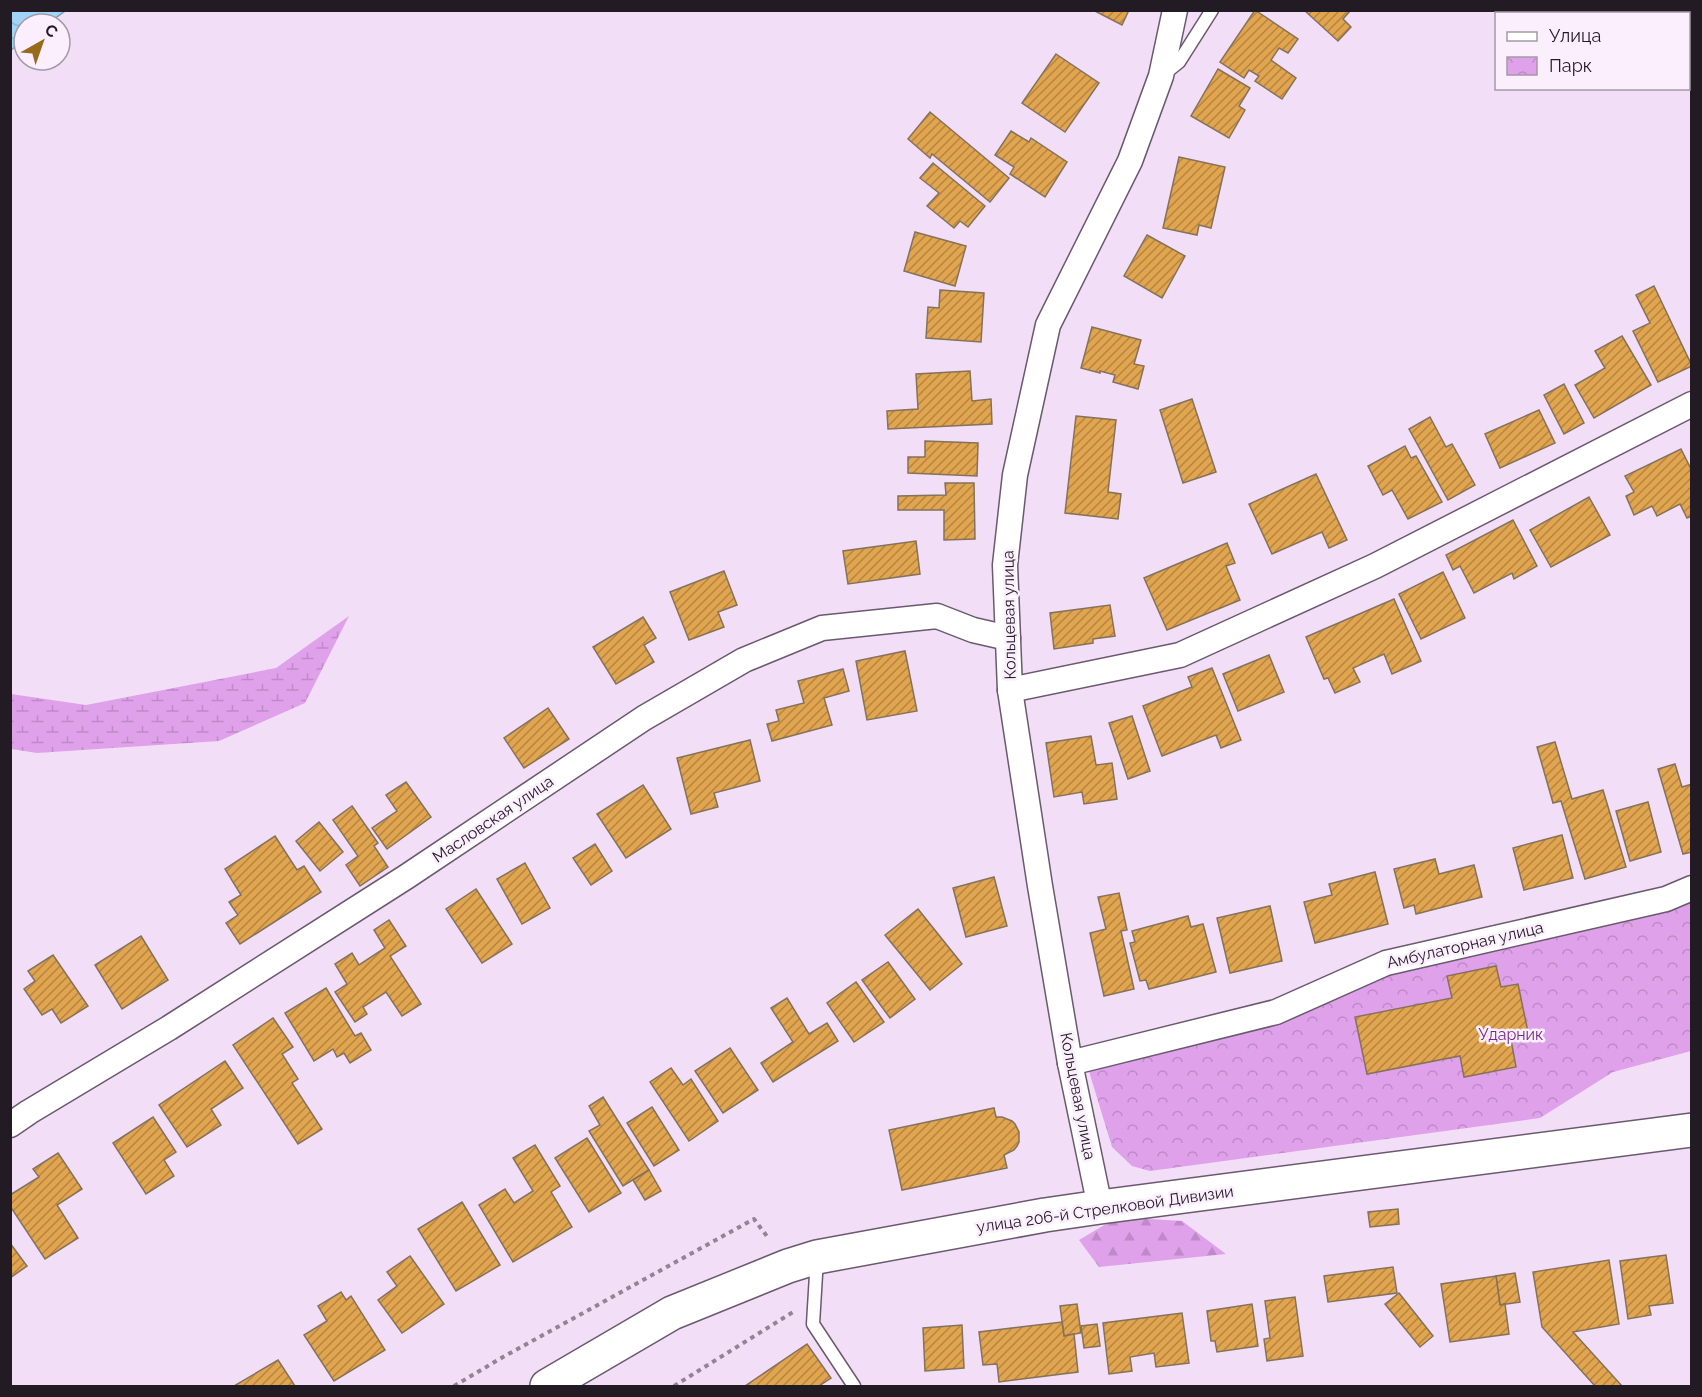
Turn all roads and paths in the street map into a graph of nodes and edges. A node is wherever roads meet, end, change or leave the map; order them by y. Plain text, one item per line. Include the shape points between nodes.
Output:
1 (1175, 10) edge
2 (1212, 10) edge
3 (1161, 76) junction
4 (1692, 404) edge
5 (1008, 638) junction
6 (1010, 690) junction
7 (1692, 888) edge
8 (1070, 1063) junction
9 (10, 1125) edge
10 (1692, 1130) edge
11 (1100, 1207) junction
12 (754, 1219) dead end
13 (817, 1257) junction
14 (454, 1386) edge
15 (547, 1386) edge
16 (854, 1386) edge

1 - 3 street, Кольцевая улица
2 - 3 lane via 1179,62
3 - 5 street, Кольцевая улица via 1130,161 1048,325 1015,475 1005,566
4 - 6 street via 1376,566 1180,655
5 - 6 street, Кольцевая улица
5 - 9 street, Масловская улица via 937,616 822,628 744,660 644,718 406,877
6 - 8 street, Кольцевая улица
7 - 8 street, Амбулаторная улица via 1666,899 1386,963 1276,1012
8 - 11 street, Кольцевая улица
10 - 11 main road, улица 206-й Стрелковой Дивизии
11 - 13 main road, улица 206-й Стрелковой Дивизии
12 - 14 path
13 - 15 main road, улица 206-й Стрелковой Дивизии via 672,1313
13 - 16 lane via 813,1324

